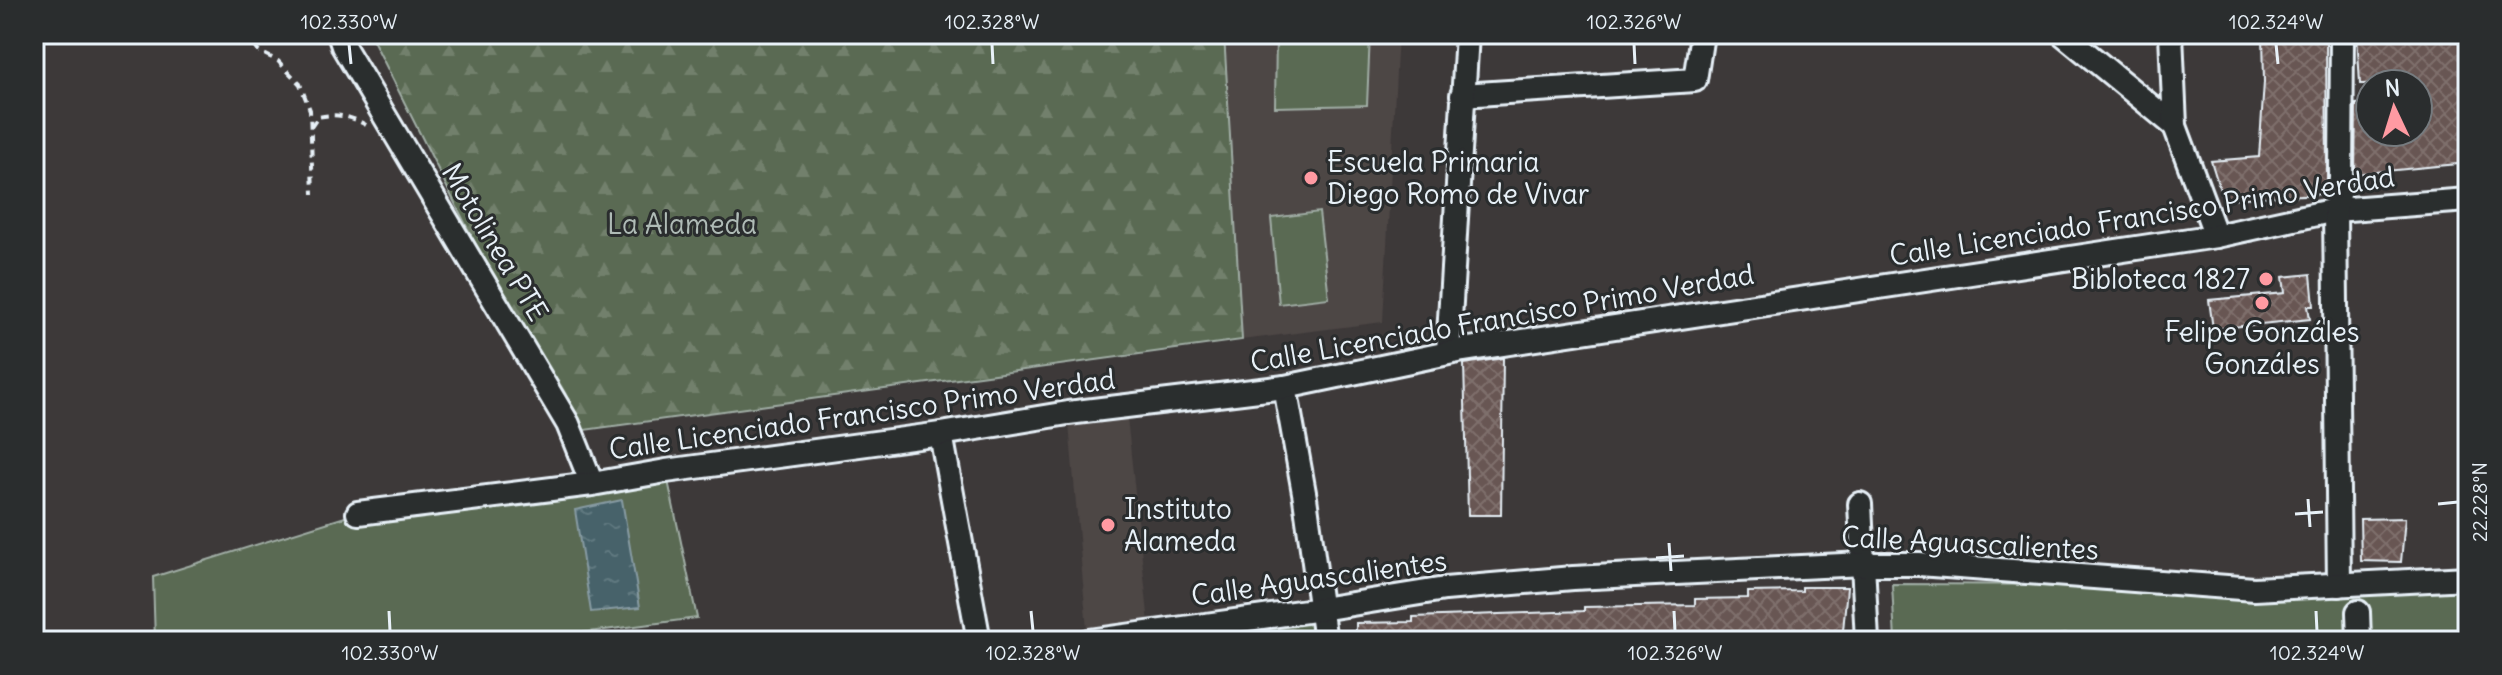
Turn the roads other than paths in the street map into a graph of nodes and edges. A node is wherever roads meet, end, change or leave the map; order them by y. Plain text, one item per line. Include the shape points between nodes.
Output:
1 (339, 34) edge
2 (1467, 34) edge
3 (1702, 34) edge
4 (2063, 34) edge
5 (2171, 34) edge
6 (2342, 34) edge
7 (1462, 95) junction
8 (2175, 126) junction
9 (2468, 200) edge
10 (2335, 210) junction
11 (2216, 236) junction
12 (1448, 352) junction
13 (1285, 387) junction
14 (941, 434) junction
15 (592, 484) junction
16 (1860, 504) dead end
17 (358, 513) dead end
18 (1864, 564) junction
19 (2468, 578) edge
20 (2339, 585) junction
21 (1321, 609) junction
22 (2358, 612) dead end
23 (979, 641) edge
24 (1089, 641) edge
25 (1325, 641) edge
26 (1867, 641) edge
27 (2359, 641) edge

1 - 15 street, Motolinea PTE via 568,424
2 - 7 street
3 - 7 street via 1695,80
4 - 8 street
5 - 8 street
6 - 10 street via 2341,167
7 - 12 street
8 - 11 street
9 - 10 street, Calle Licenciado Francisco Primo Verdad
10 - 11 street, Calle Licenciado Francisco Primo Verdad
10 - 20 street
11 - 12 street, Calle Licenciado Francisco Primo Verdad
12 - 13 street, Calle Licenciado Francisco Primo Verdad
13 - 14 street, Calle Licenciado Francisco Primo Verdad
13 - 21 street
14 - 15 street, Calle Licenciado Francisco Primo Verdad
14 - 23 street
15 - 17 street, Calle Licenciado Francisco Primo Verdad
16 - 18 street
18 - 20 street, Calle Aguascalientes via 2239,588
18 - 21 street, Calle Aguascalientes via 1488,585
18 - 26 street
19 - 20 street, Calle Aguascalientes
21 - 24 street, Calle Aguascalientes
21 - 25 street
22 - 27 street

